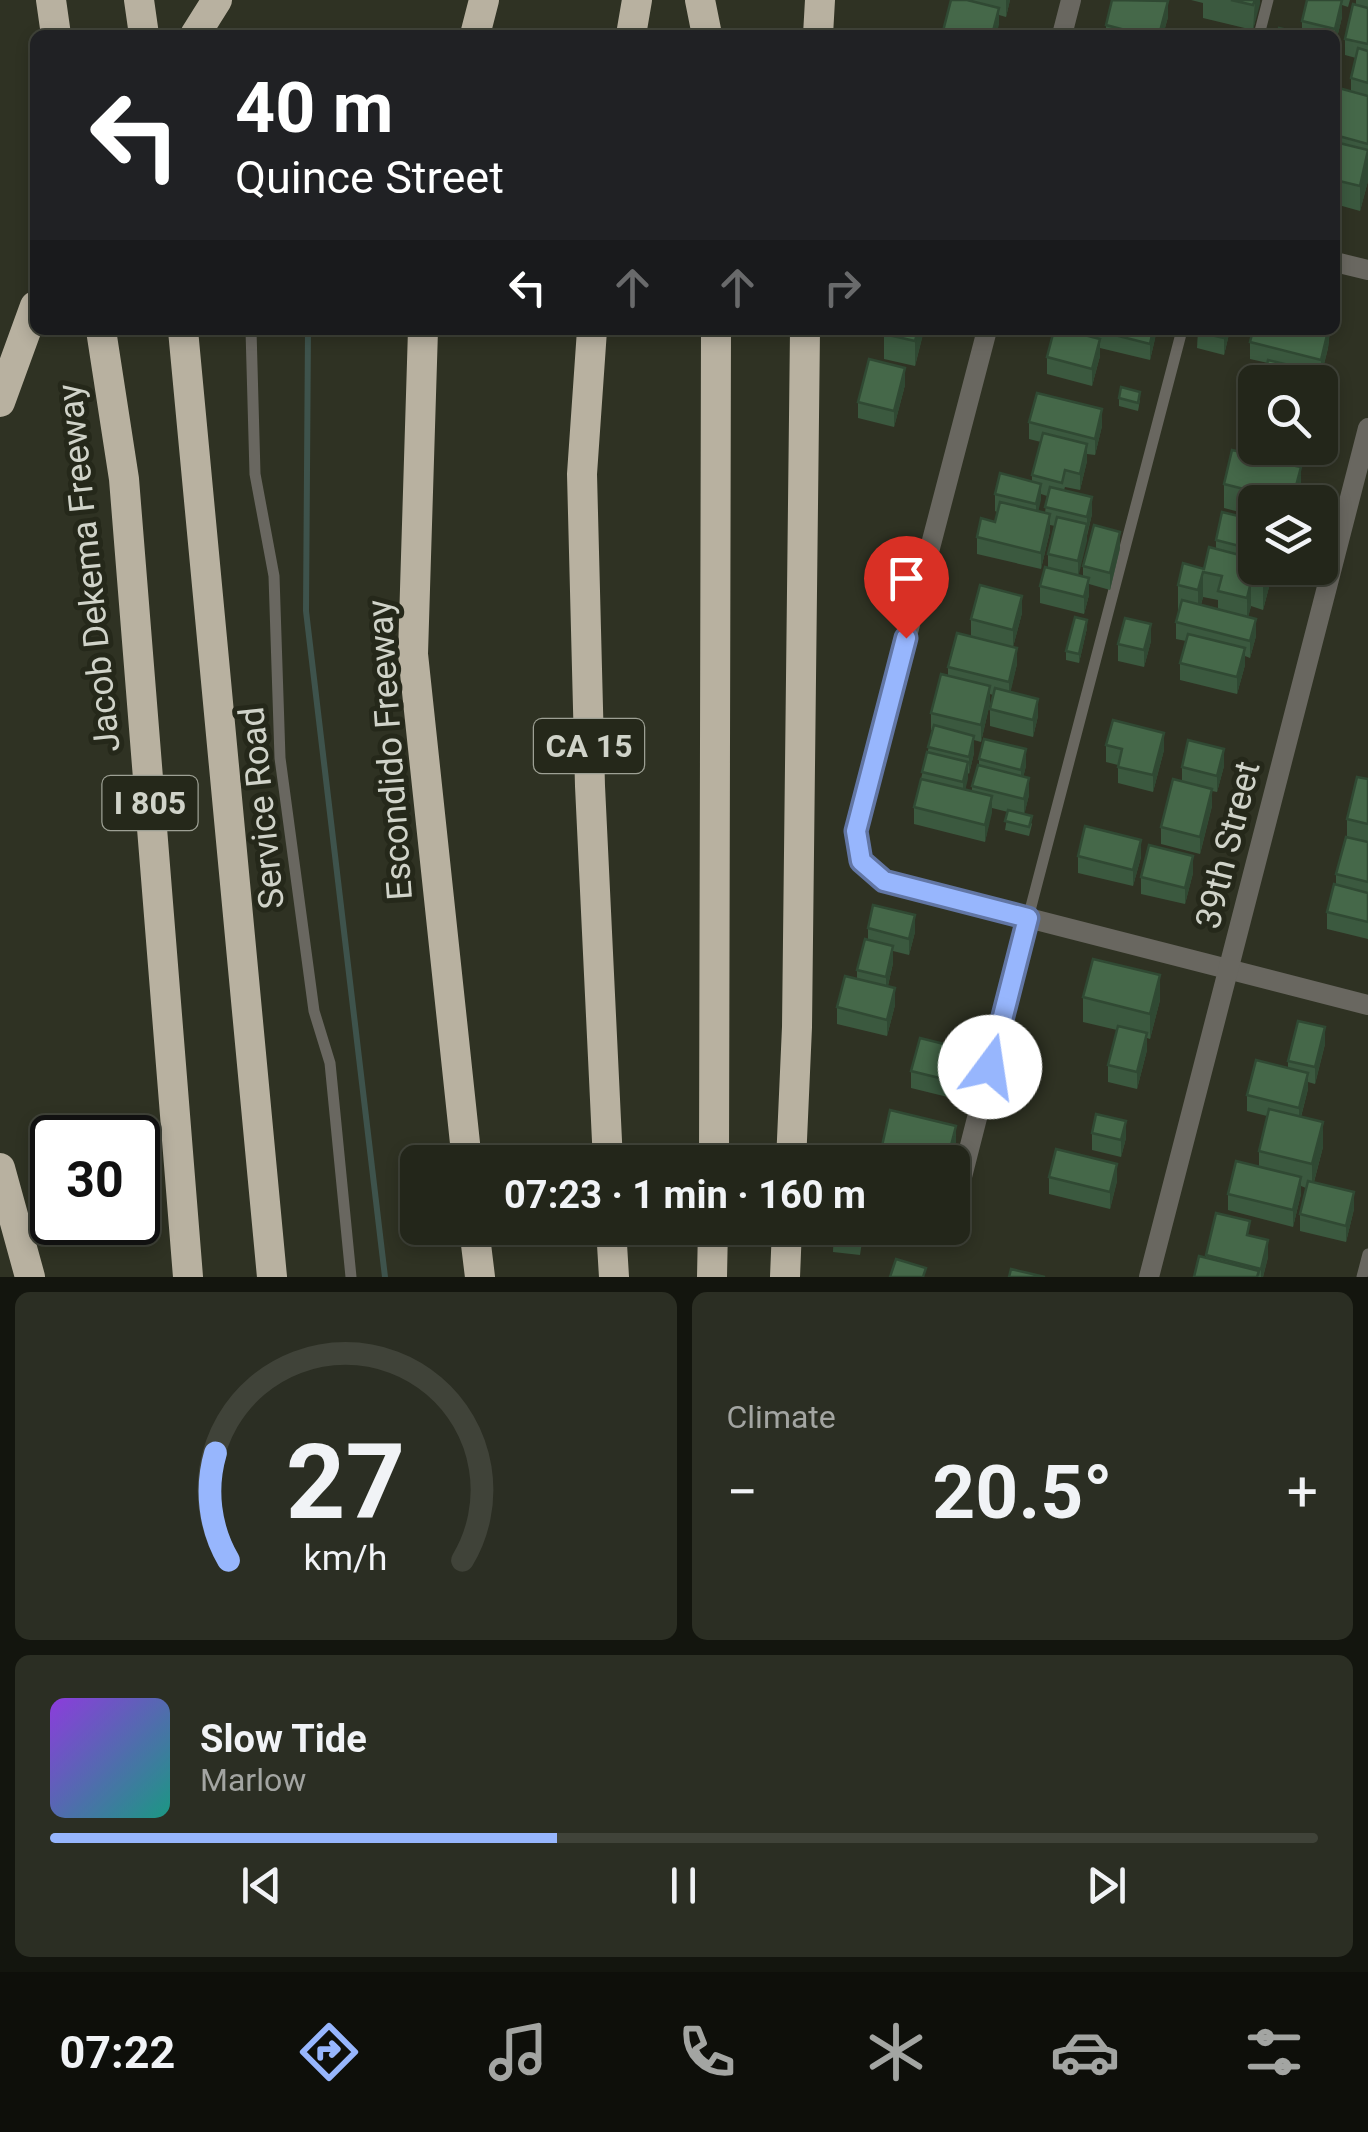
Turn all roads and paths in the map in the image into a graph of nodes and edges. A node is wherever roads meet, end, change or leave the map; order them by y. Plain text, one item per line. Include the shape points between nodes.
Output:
1 (51, 0) edge
2 (138, 0) edge
3 (216, 0) edge
4 (484, 0) edge
5 (638, 0) edge
6 (700, 0) edge
7 (820, 0) edge
8 (1071, 0) edge
9 (1268, 0) edge
10 (55, 30) edge
11 (143, 30) edge
12 (197, 30) edge
13 (476, 30) edge
14 (632, 30) edge
15 (706, 30) edge
16 (818, 30) edge
17 (1063, 30) edge
18 (1260, 30) edge
19 (1340, 263) edge
20 (1368, 270) edge
21 (30, 320) edge
22 (103, 335) edge
23 (184, 335) edge
24 (251, 335) edge
25 (423, 335) edge
26 (592, 335) edge
27 (716, 335) edge
28 (804, 335) edge
29 (986, 335) edge
30 (1181, 335) edge
31 (0, 402) edge
32 (1368, 428) edge
33 (1028, 918) junction
34 (1229, 969) junction
35 (1368, 1005) edge
36 (465, 1145) edge
37 (607, 1145) edge
38 (714, 1145) edge
39 (792, 1145) edge
40 (970, 1145) edge
41 (0, 1168) edge
42 (476, 1245) edge
43 (612, 1245) edge
44 (713, 1245) edge
45 (786, 1245) edge
46 (1368, 1254) edge
47 (30, 1277) edge
48 (188, 1277) edge
49 (272, 1277) edge
50 (350, 1277) edge
51 (480, 1277) edge
52 (614, 1277) edge
53 (712, 1277) edge
54 (785, 1277) edge
55 (1150, 1277) edge
56 (1362, 1277) edge

1 - 10 highway
2 - 11 highway
3 - 12 highway
4 - 13 highway
5 - 14 highway
6 - 15 highway
7 - 16 highway
8 - 17 street
9 - 18 lane
19 - 20 street
21 - 31 highway
22 - 48 highway, Jacob Dekema Freeway / I 805 via 124,479
23 - 49 highway, I 805
24 - 50 lane, Service Road via 255,474 274,576 280,758 314,1010 330,1063
25 - 36 highway, Escondido Freeway via 413,654
26 - 37 highway, CA 15 via 582,474
27 - 38 highway
28 - 39 highway
29 - 33 street via 856,831 861,861 884,881
30 - 33 lane
32 - 34 street, 39th Street
33 - 34 street
33 - 40 street
34 - 35 street
34 - 55 street, 39th Street
41 - 47 highway
42 - 51 highway
43 - 52 highway
44 - 53 highway
45 - 54 highway
46 - 56 lane

